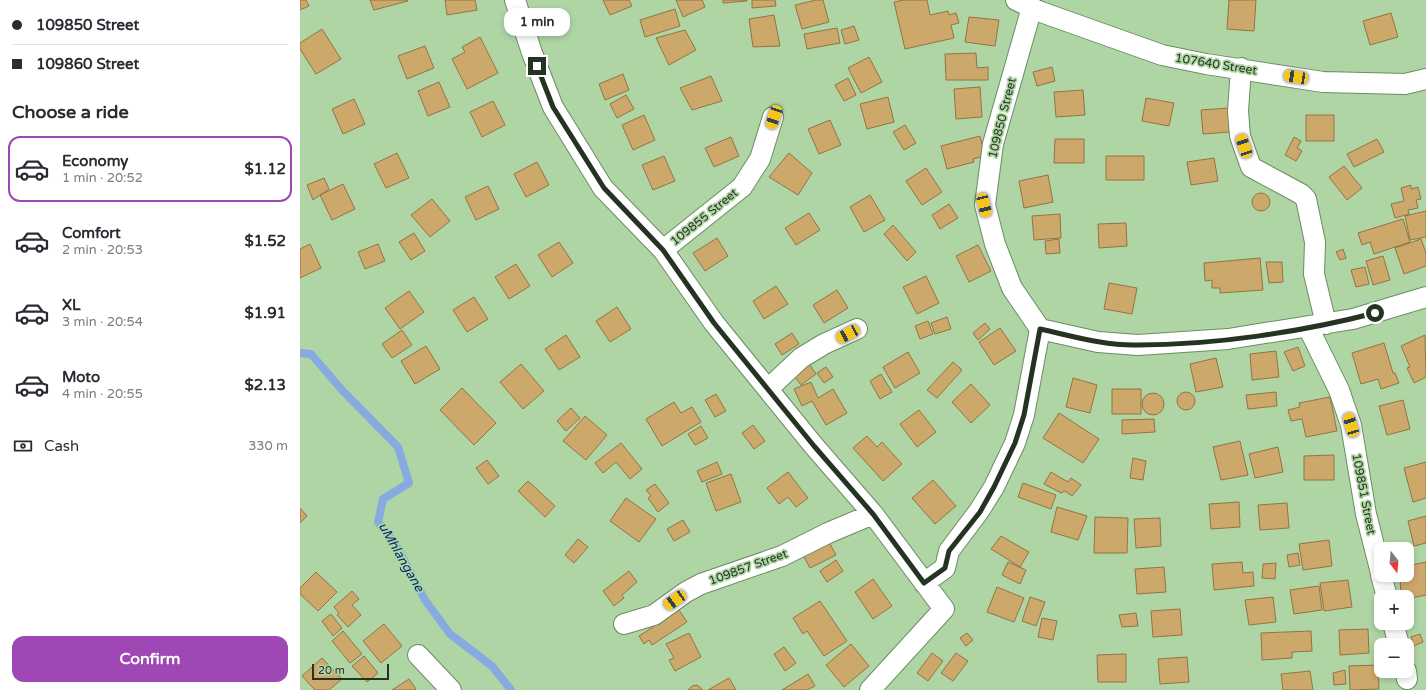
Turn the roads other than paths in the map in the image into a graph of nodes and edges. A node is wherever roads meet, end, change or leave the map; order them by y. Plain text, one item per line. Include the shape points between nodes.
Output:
1 (515, 0) edge
2 (1024, 4) edge
3 (1240, 68) junction
4 (1426, 79) edge
5 (774, 117) dead end
6 (663, 250) junction
7 (1426, 297) edge
8 (1317, 326) junction
9 (857, 329) dead end
10 (1040, 329) junction
11 (769, 388) junction
12 (873, 514) junction
13 (1374, 546) edge
14 (924, 583) junction
15 (624, 624) dead end
16 (418, 655) dead end
17 (451, 690) edge
18 (870, 690) edge

1 - 6 street via 553,107 604,188
2 - 3 street, 107640 Street via 1162,56
2 - 10 street, 109850 Street via 993,144 984,205 995,244 1012,288
3 - 4 street, 107640 Street via 1323,82 1405,84
3 - 8 street, 109851 Street via 1240,136 1251,167 1306,199 1315,242
5 - 6 street, 109855 Street via 760,159 742,187
6 - 11 street via 714,323
7 - 8 street via 1375,313
8 - 10 street via 1228,339 1138,345 1098,342
8 - 13 street, 109851 Street via 1351,425
9 - 11 street via 801,358
10 - 14 street via 1024,415 1015,443 980,512 949,551 945,568
11 - 12 street via 814,446
12 - 14 street
12 - 15 street, 109857 Street via 782,556 702,584 654,615
14 - 18 street via 944,609
16 - 17 street

